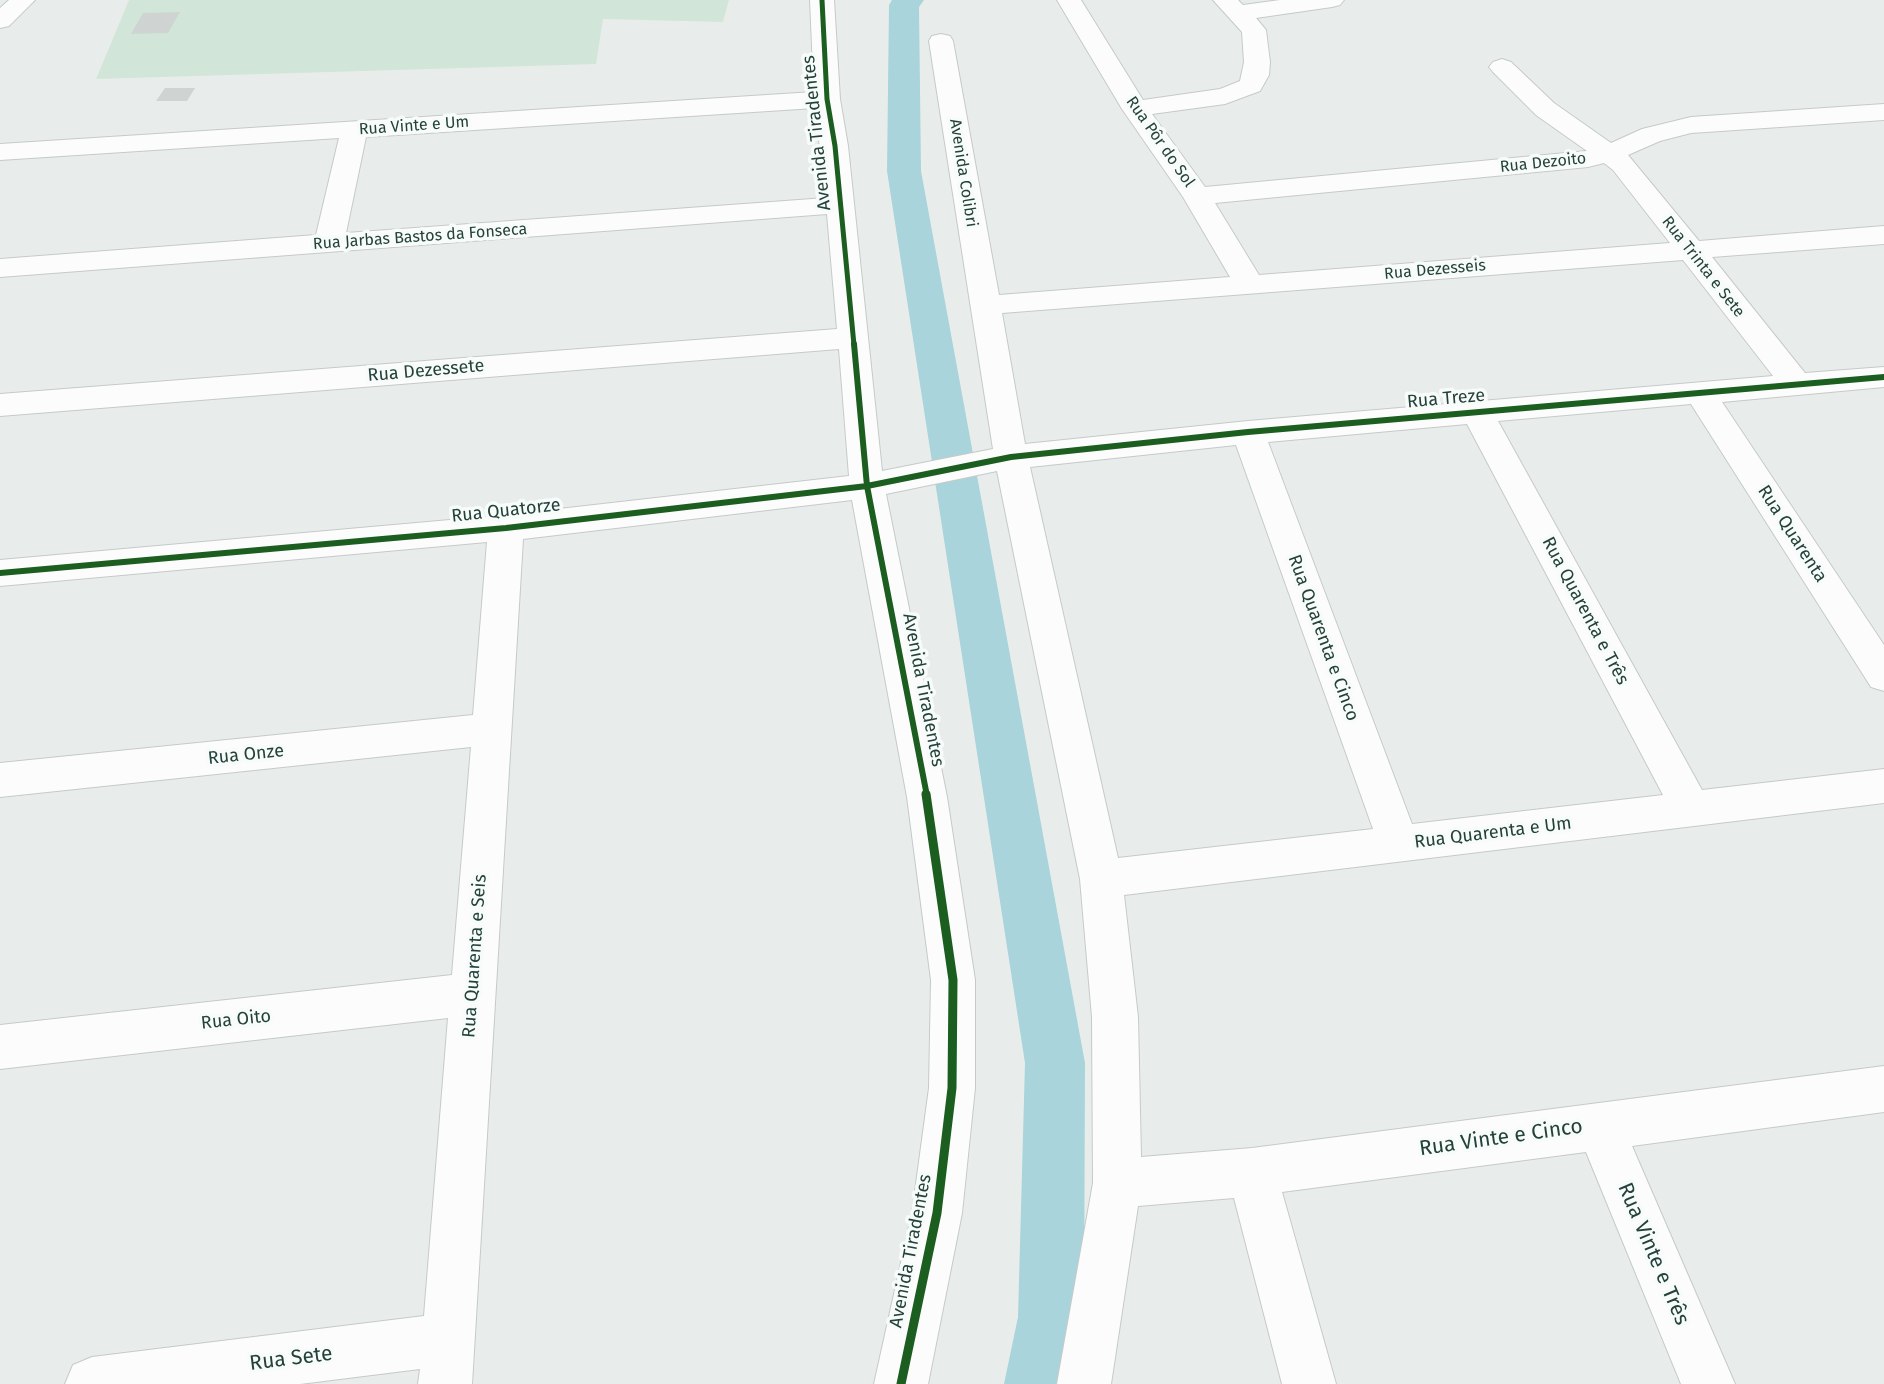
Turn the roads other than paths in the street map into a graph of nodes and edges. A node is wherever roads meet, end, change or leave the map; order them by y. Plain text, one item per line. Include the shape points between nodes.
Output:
1 (23, 0) edge
2 (822, 0) edge
3 (1069, 0) edge
4 (1332, 0) edge
5 (1232, 6) edge
6 (0, 22) edge
7 (940, 41) dead end
8 (1502, 66) dead end
9 (827, 99) junction
10 (1135, 108) junction
11 (1884, 112) edge
12 (354, 130) junction
13 (0, 152) edge
14 (1610, 153) junction
15 (1197, 196) junction
16 (841, 205) junction
17 (1884, 235) edge
18 (329, 244) junction
19 (1688, 249) junction
20 (0, 268) edge
21 (1250, 285) junction
22 (986, 305) junction
23 (852, 338) junction
24 (1884, 377) edge
25 (1796, 383) junction
26 (1700, 393) junction
27 (0, 405) edge
28 (1477, 412) junction
29 (1248, 432) junction
30 (998, 459) junction
31 (885, 481) junction
32 (506, 527) junction
33 (0, 573) edge
34 (1884, 676) edge
35 (492, 729) junction
36 (0, 780) edge
37 (1884, 786) edge
38 (1692, 810) junction
39 (1399, 844) junction
40 (1101, 879) junction
41 (473, 994) junction
42 (0, 1047) edge
43 (1884, 1089) edge
44 (1599, 1125) junction
45 (1252, 1172) junction
46 (1117, 1183) junction
47 (446, 1362) edge
48 (92, 1384) edge
49 (901, 1384) edge
50 (1084, 1384) edge
51 (1309, 1384) edge
52 (1708, 1384) edge

1 - 6 street
2 - 9 street, Avenida Tiradentes
3 - 10 street, Rua Pôr do Sol
4 - 5 street
5 - 10 street via 1254,30 1256,75 1251,86 1226,96
7 - 22 street, Avenida Colibri
8 - 14 street, Rua Trinta e Sete via 1545,108
9 - 12 street, Rua Vinte e Um
9 - 16 street, Avenida Tiradentes
10 - 15 street, Rua Pôr do Sol
11 - 14 street, Rua Dezoito via 1691,125 1651,135
12 - 13 street, Rua Vinte e Um
12 - 18 street
14 - 15 street, Rua Dezoito via 1588,159
14 - 19 street, Rua Trinta e Sete
15 - 21 street, Rua Pôr do Sol
16 - 18 street, Rua Jarbas Bastos da Fonseca
16 - 23 street, Avenida Tiradentes
17 - 19 street, Rua Dezesseis
18 - 20 street, Rua Jarbas Bastos da Fonseca
19 - 21 street, Rua Dezesseis
19 - 25 street, Rua Trinta e Sete
21 - 22 street, Rua Dezesseis
22 - 30 street
23 - 27 street, Rua Dezessete
23 - 31 street, Avenida Tiradentes
24 - 25 street, Rua Treze
25 - 26 street, Rua Treze
26 - 28 street, Rua Treze
26 - 34 street, Rua Quarenta
28 - 29 street, Rua Treze
28 - 38 street, Rua Quarenta e Três
29 - 30 street, Rua Treze
29 - 39 street, Rua Quarenta e Cinco
30 - 31 street, Rua Quatorze
30 - 40 street
31 - 32 street, Rua Quatorze
31 - 49 street, Avenida Tiradentes via 953,980 952,1088 937,1213
32 - 33 street, Rua Quatorze
32 - 35 street, Rua Quarenta e Seis
35 - 36 street, Rua Onze
35 - 41 street, Rua Quarenta e Seis
37 - 38 street, Rua Quarenta e Um
38 - 39 street, Rua Quarenta e Um
39 - 40 street, Rua Quarenta e Um
40 - 46 street via 1115,1017
41 - 42 street, Rua Oito
41 - 47 street, Rua Quarenta e Seis
43 - 44 street, Rua Vinte e Cinco
44 - 45 street, Rua Vinte e Cinco
44 - 52 street, Rua Vinte e Três
45 - 46 street, Rua Vinte e Cinco
45 - 51 street
46 - 50 street
47 - 48 street, Rua Sete

